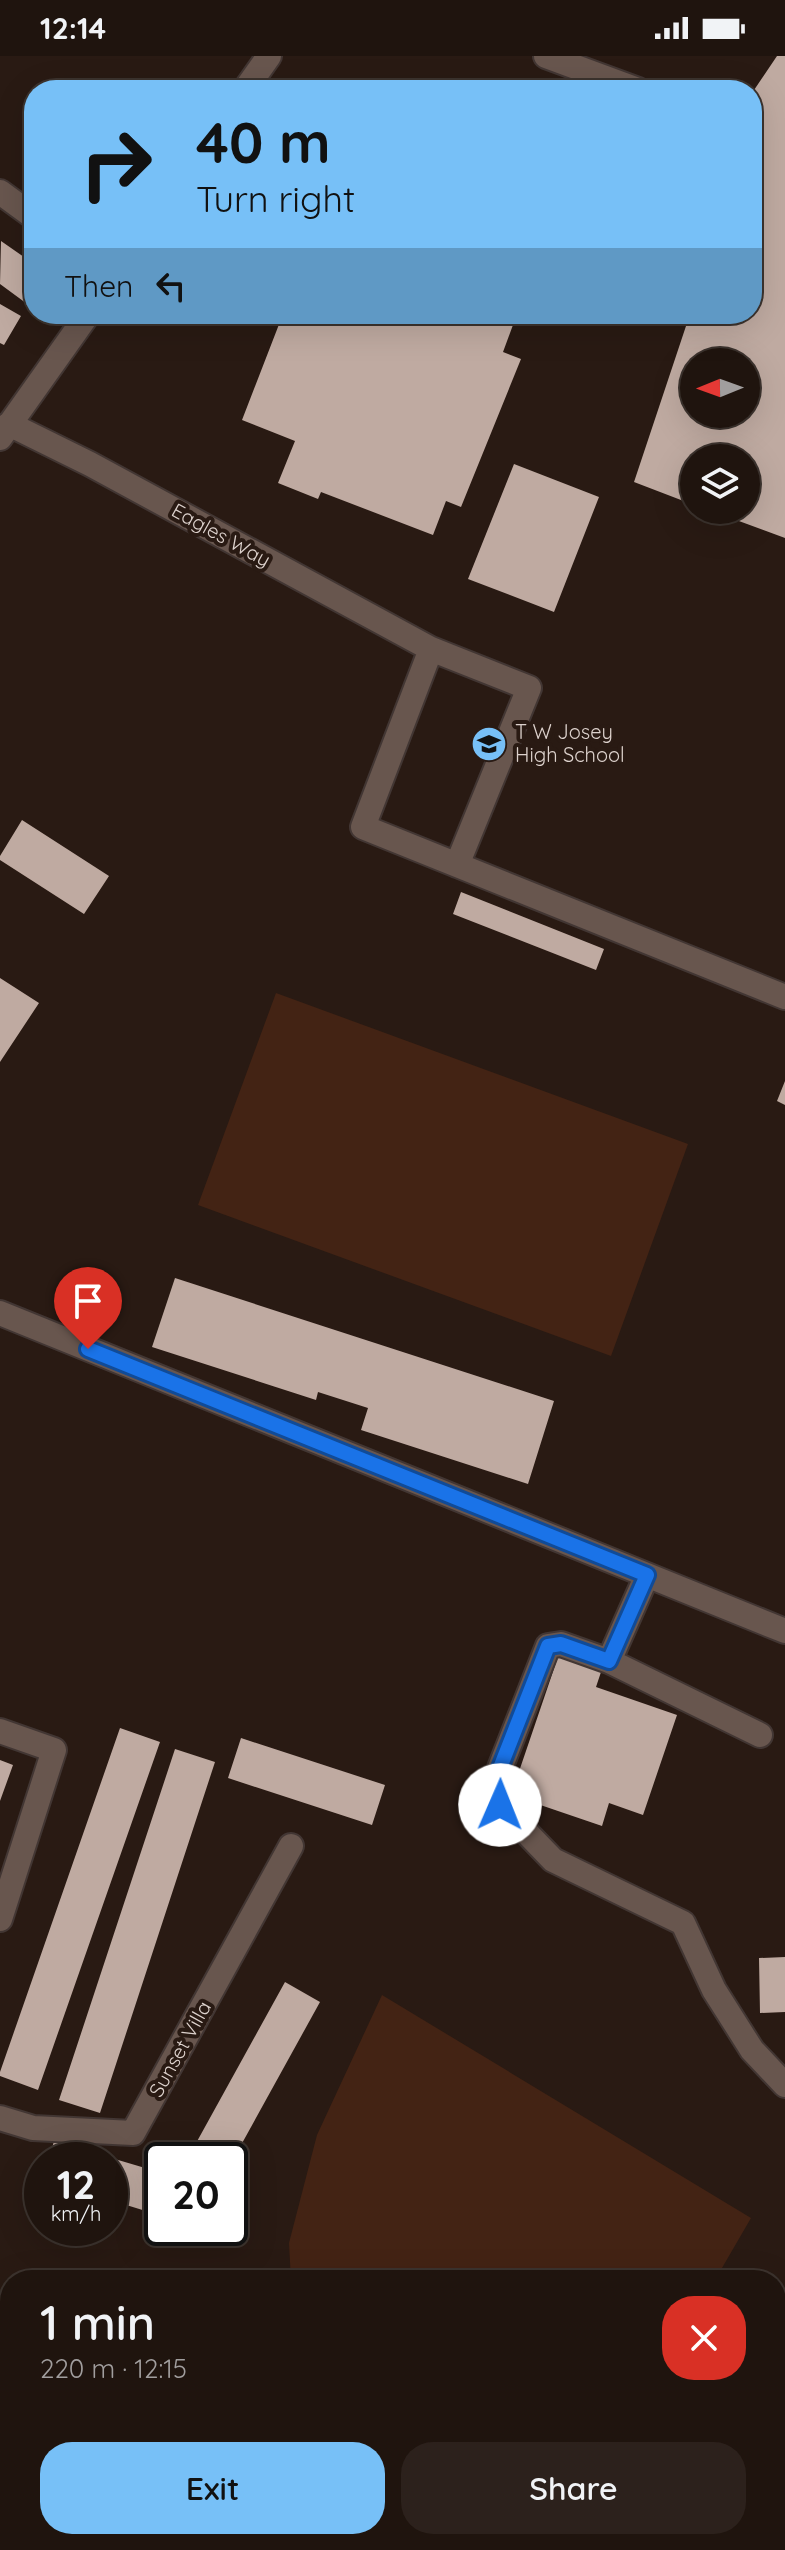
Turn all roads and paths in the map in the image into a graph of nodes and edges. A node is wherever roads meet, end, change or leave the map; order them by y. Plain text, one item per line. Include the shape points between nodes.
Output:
1 (269, 56) edge
2 (546, 56) edge
3 (252, 80) edge
4 (593, 80) edge
5 (0, 192) edge
6 (24, 210) edge
7 (81, 324) edge
8 (5, 431) edge
9 (431, 649) junction
10 (457, 865) junction
11 (785, 997) edge
12 (0, 1313) edge
13 (647, 1575) junction
14 (785, 1631) edge
15 (609, 1661) junction
16 (0, 1731) edge
17 (760, 1735) dead end
18 (291, 1846) dead end
19 (0, 1919) edge
20 (785, 2085) edge
21 (0, 2118) edge

1 - 3 street
2 - 4 street
5 - 6 street
7 - 8 street
8 - 9 street, Eagles Way via 90,464
9 - 10 street via 363,827
9 - 10 street, Eagles Way via 529,688
10 - 11 street
12 - 13 street
13 - 14 street
13 - 15 street
15 - 17 street
15 - 20 street via 561,1644 548,1646 500,1768 500,1805 553,1860 683,1923 714,1990 752,2050
16 - 19 street via 54,1750
18 - 21 street, Sunset Villa via 133,2133 33,2128

